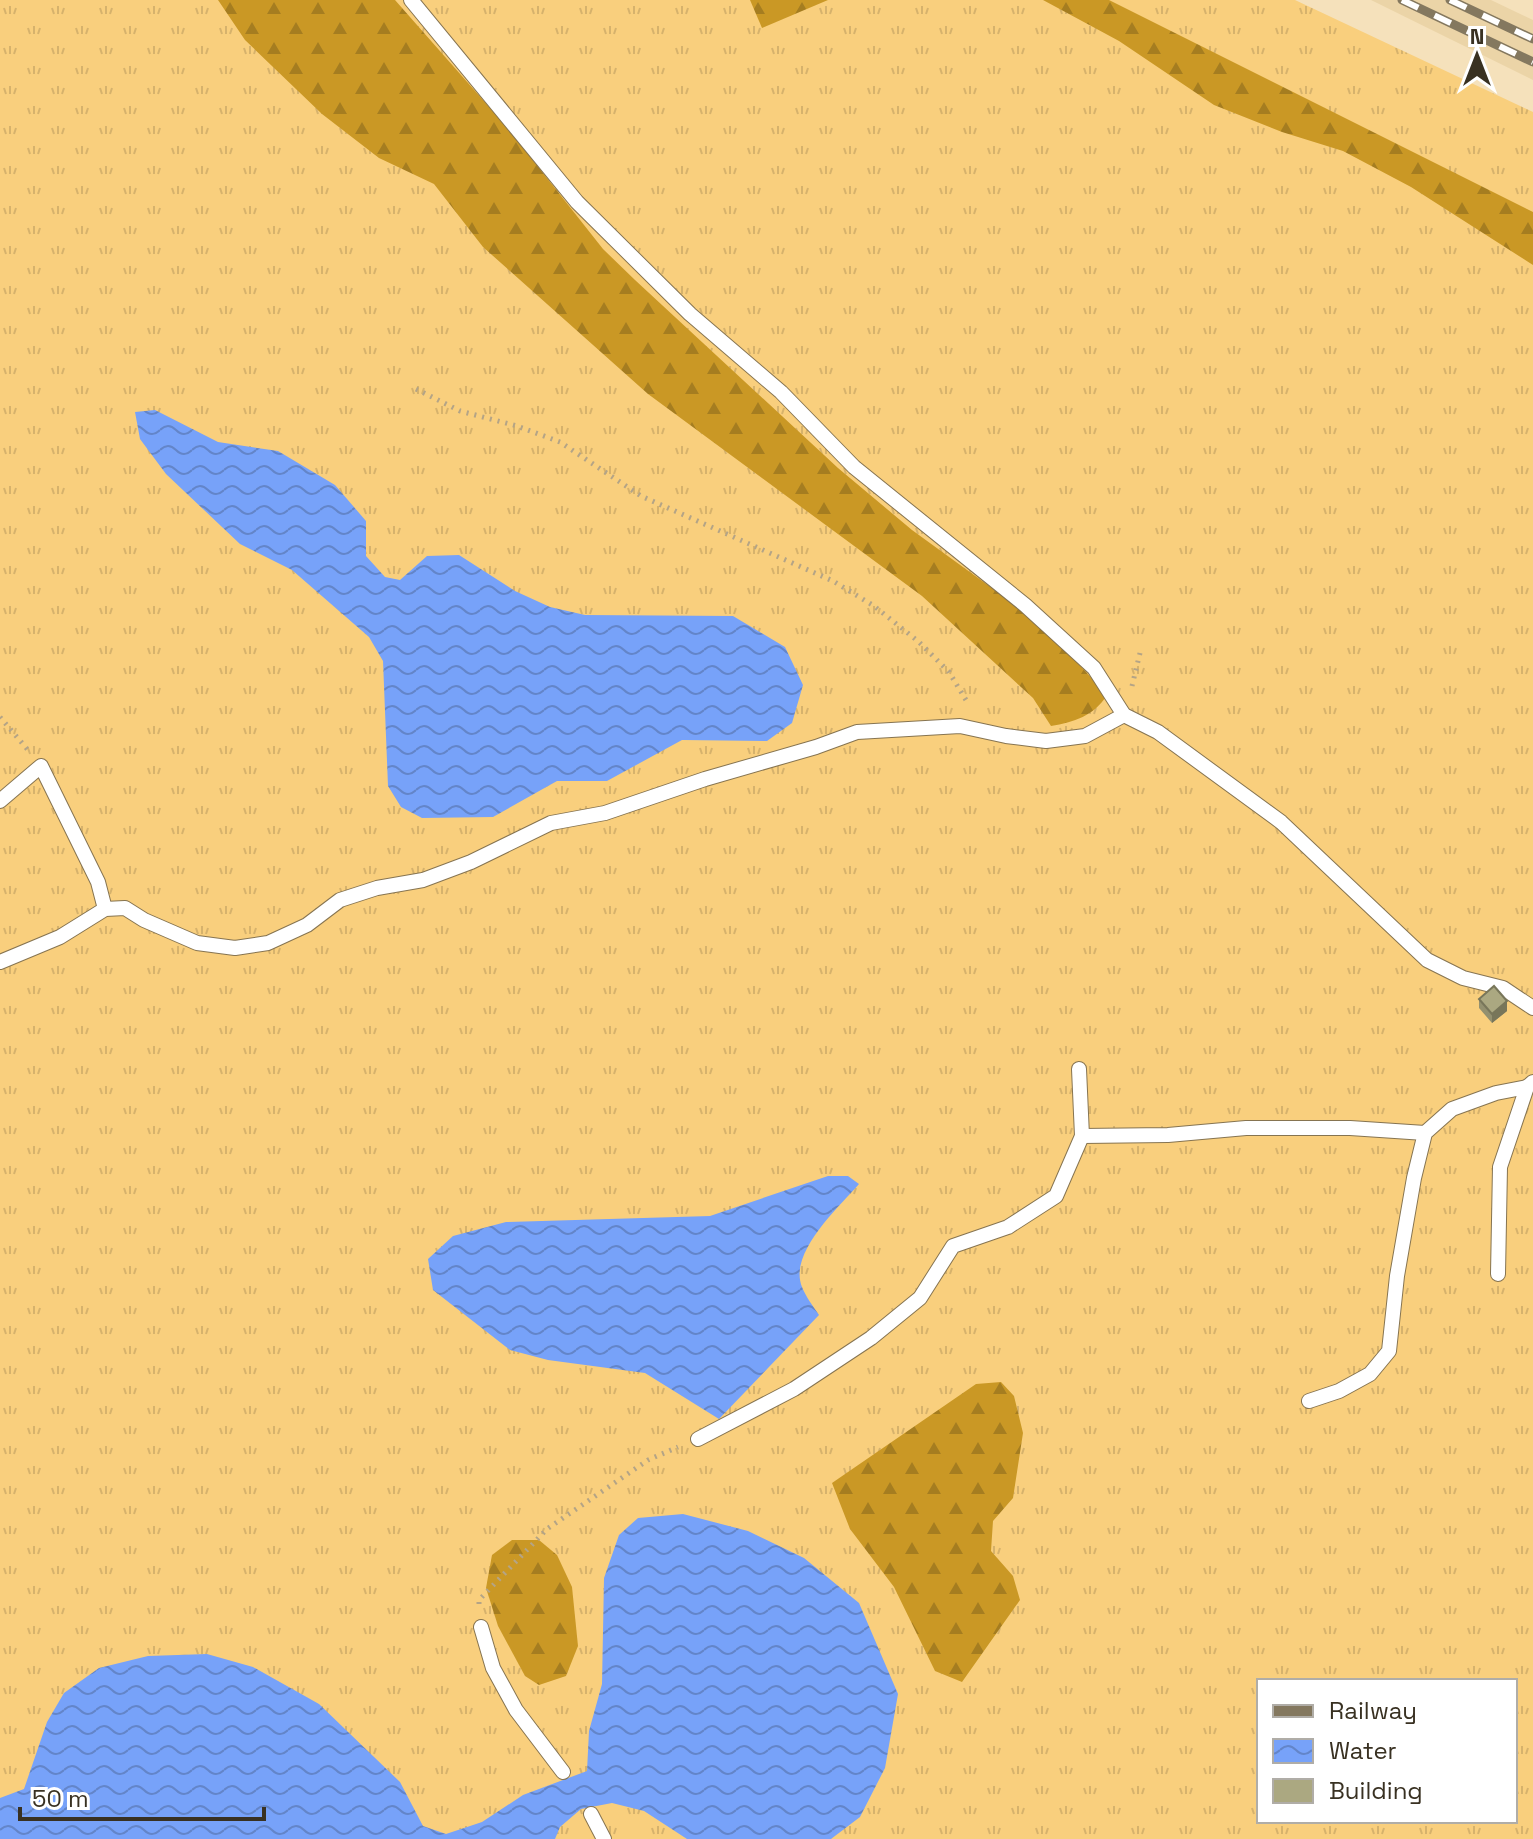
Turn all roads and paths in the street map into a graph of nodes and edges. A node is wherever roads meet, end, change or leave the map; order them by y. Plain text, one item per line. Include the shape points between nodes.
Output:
1 (411, 0) edge
2 (416, 389) dead end
3 (1124, 715) junction
4 (0, 717) edge
5 (982, 731) junction
6 (41, 766) junction
7 (0, 801) edge
8 (105, 909) junction
9 (0, 962) edge
10 (1533, 1008) edge
11 (1079, 1069) dead end
12 (1530, 1085) edge
13 (1425, 1133) junction
14 (1082, 1136) junction
15 (1498, 1274) dead end
16 (1309, 1401) dead end
17 (698, 1439) joint
18 (481, 1627) joint
19 (563, 1772) dead end
20 (591, 1814) dead end
21 (604, 1839) edge

1 - 3 lane via 577,202 854,467 1094,668
2 - 5 path via 460,411 560,442 641,496 781,556 860,598 949,672
3 - 5 lane via 1085,736 1046,741
3 - 10 lane via 1158,732 1281,822 1427,960 1463,978 1503,988
4 - 6 path
5 - 8 lane via 960,726 857,732 605,813 551,823 423,880 340,900 307,925 268,943 235,948 197,943 125,908
6 - 7 lane
6 - 8 lane
8 - 9 lane via 60,937
11 - 14 lane
12 - 13 lane via 1452,1109
12 - 15 lane via 1500,1167
13 - 14 lane via 1246,1128
13 - 16 lane via 1397,1276 1389,1351 1370,1374
14 - 17 lane via 1056,1196 1008,1227 953,1246 920,1298 871,1338 794,1389
17 - 18 path via 648,1460 547,1529 479,1600
18 - 19 lane via 493,1668 510,1699
20 - 21 lane

